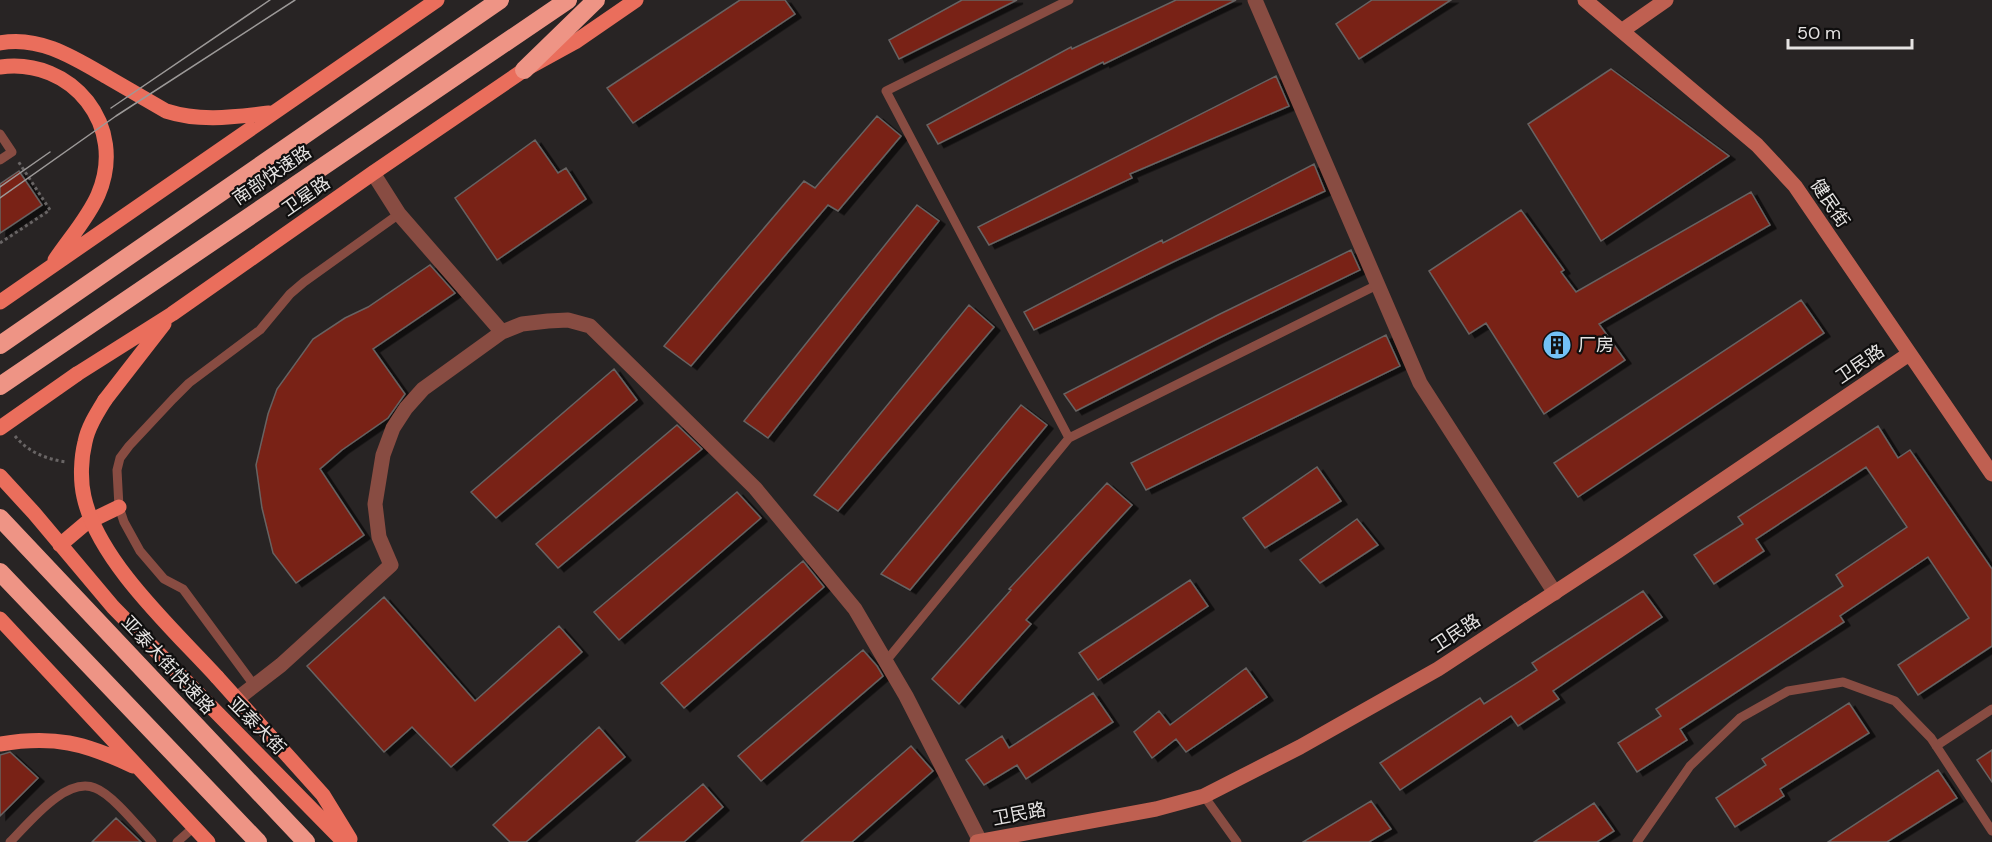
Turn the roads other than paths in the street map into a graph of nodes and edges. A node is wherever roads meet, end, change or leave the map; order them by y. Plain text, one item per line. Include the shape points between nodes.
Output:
1 (437, 0) edge
2 (500, 0) edge
3 (568, 0) edge
4 (596, 0) edge
5 (636, 0) edge
6 (1069, 0) edge
7 (1255, 0) edge
8 (1585, 0) edge
9 (1666, 0) edge
10 (1623, 30) junction
11 (0, 43) edge
12 (0, 67) edge
13 (524, 70) junction
14 (272, 113) junction
15 (0, 134) edge
16 (0, 160) edge
17 (373, 173) junction
18 (399, 214) junction
19 (49, 268) junction
20 (1377, 285) junction
21 (0, 302) edge
22 (172, 315) junction
23 (502, 332) junction
24 (0, 345) edge
25 (1910, 354) junction
26 (0, 386) edge
27 (6, 430) edge
28 (1069, 438) junction
29 (1992, 474) edge
30 (0, 476) edge
31 (119, 507) junction
32 (0, 518) edge
33 (60, 545) junction
34 (0, 572) edge
35 (1555, 592) junction
36 (0, 619) edge
37 (886, 662) junction
38 (254, 685) junction
39 (237, 699) junction
40 (1992, 709) edge
41 (0, 744) edge
42 (1936, 746) junction
43 (140, 768) junction
44 (1204, 796) junction
45 (194, 827) junction
46 (1992, 831) edge
47 (979, 841) edge
48 (10, 842) edge
49 (152, 842) edge
50 (177, 842) edge
51 (208, 842) edge
52 (258, 842) edge
53 (306, 842) edge
54 (344, 842) edge
55 (352, 842) edge
56 (1237, 842) edge
57 (1637, 842) edge

1 - 14 main road
2 - 24 highway, 南部快速路
3 - 26 highway, 南部快速路
4 - 13 highway
5 - 13 main road, 卫星路 via 575,42
6 - 28 lane via 886,91
7 - 20 street
8 - 10 street, 健民街
9 - 10 street
10 - 25 street, 健民街 via 1757,145 1795,186
11 - 14 main road via 28,42 50,47 180,116 225,118
12 - 19 main road via 32,67 69,83 92,106 104,130 105,170 99,194
13 - 17 main road, 卫星路
14 - 19 main road
15 - 16 lane via 12,152
17 - 18 street
17 - 22 main road, 卫星路
18 - 23 street
18 - 31 lane via 304,282 260,330 173,399 120,458
19 - 21 main road
20 - 28 lane
20 - 35 street via 1419,382
22 - 27 main road, 卫星路, bridge via 77,374
22 - 39 main road, bridge via 105,400 85,440 84,496 100,539 140,592
23 - 37 street via 522,324 548,321 568,320 590,326 755,488 855,609
23 - 38 street via 423,389 393,428 383,455 375,504 379,537 391,566
25 - 29 street, 健民街
25 - 35 street, 卫民路
28 - 37 lane
30 - 33 main road, 亚泰大街
31 - 33 main road via 86,523
31 - 38 lane via 140,551 164,579 183,589
32 - 53 highway, 亚泰大街快速路
33 - 54 main road, 亚泰大街 via 113,607
34 - 52 highway
35 - 44 street, 卫民路 via 1438,669
36 - 43 main road
37 - 47 street
38 - 39 street
39 - 55 main road via 323,795
40 - 42 lane
41 - 43 main road via 69,742
42 - 46 lane
42 - 57 lane via 1895,701 1874,693 1843,682 1788,691 1740,718 1690,766
43 - 45 main road
44 - 47 street, 卫民路 via 1156,809
44 - 56 lane
45 - 50 lane
45 - 51 main road
48 - 49 lane via 55,797 77,786 95,787 109,797

